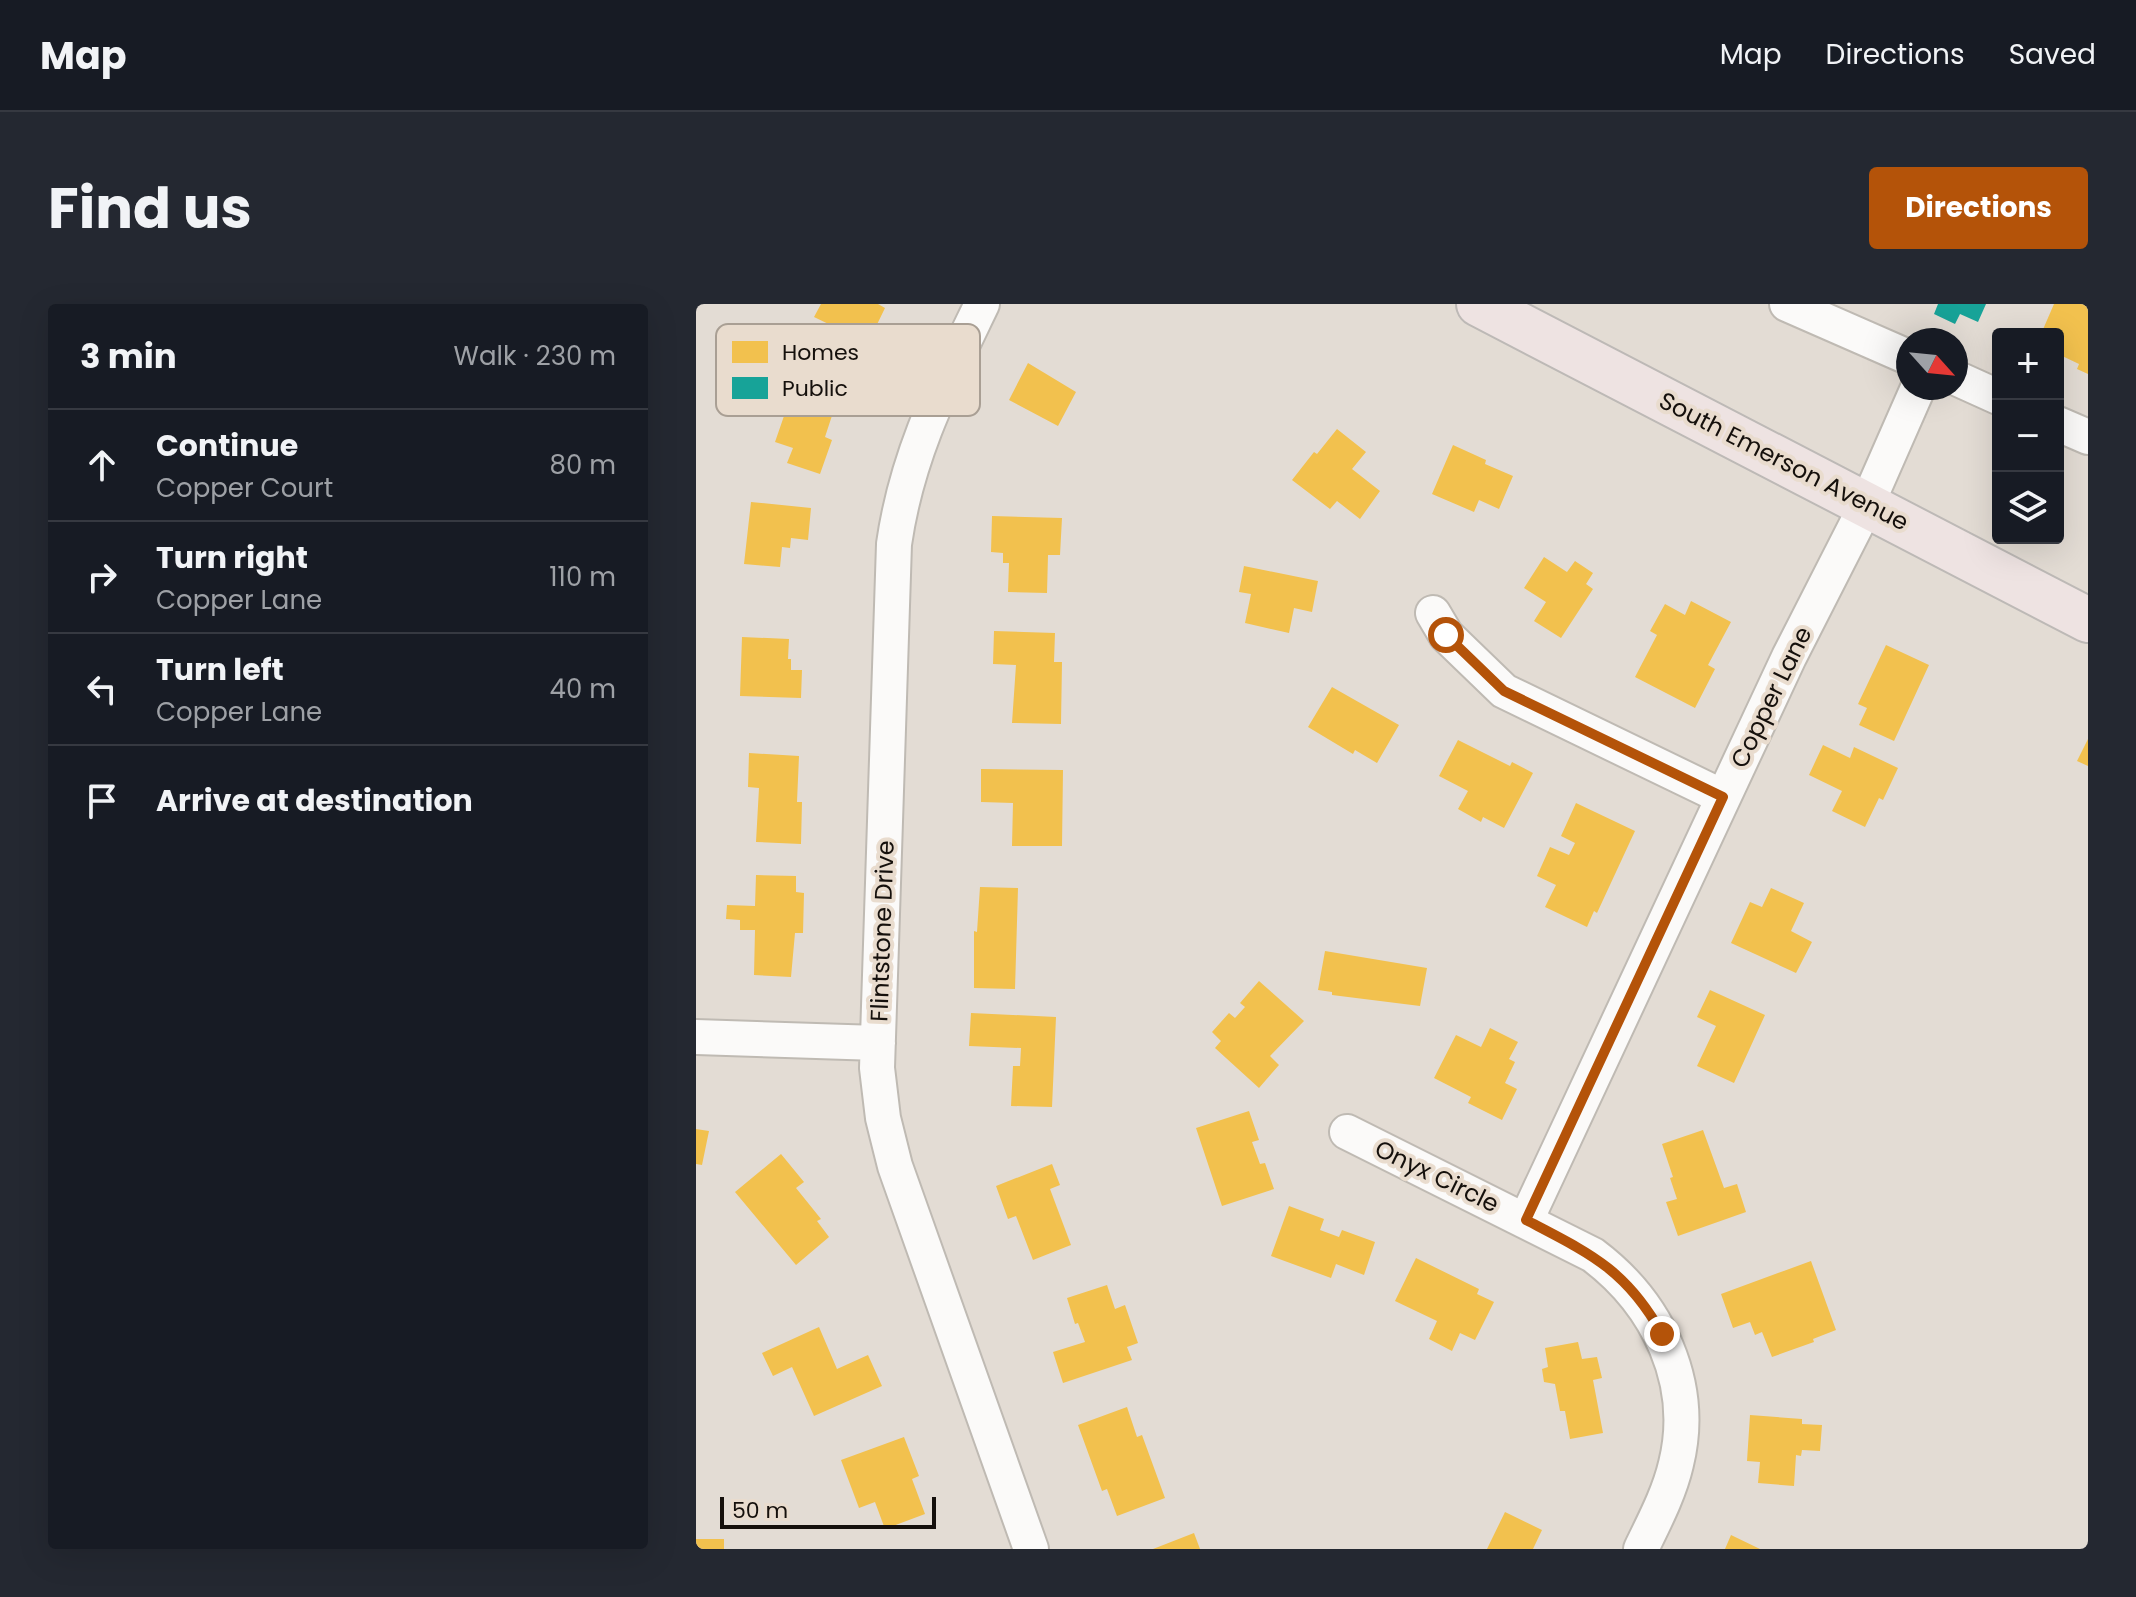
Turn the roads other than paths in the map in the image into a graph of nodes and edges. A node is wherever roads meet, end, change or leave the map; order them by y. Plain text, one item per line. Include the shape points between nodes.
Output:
1 (982, 304) edge
2 (1479, 304) edge
3 (1794, 305) edge
4 (972, 324) edge
5 (1896, 352) edge
6 (1968, 383) edge
7 (1992, 394) edge
8 (1913, 400) edge
9 (929, 416) edge
10 (2064, 427) edge
11 (2088, 437) edge
12 (1867, 504) junction
13 (1433, 613) dead end
14 (2088, 620) edge
15 (1723, 797) junction
16 (696, 1037) edge
17 (878, 1043) junction
18 (1347, 1132) dead end
19 (1526, 1220) junction
20 (1031, 1549) edge
21 (1641, 1549) edge

1 - 4 street, Flintstone Drive
2 - 12 main road, South Emerson Avenue
3 - 5 street
6 - 7 street
8 - 12 street, Copper Lane
9 - 17 street, Flintstone Drive via 906,478 892,571
10 - 11 street
12 - 14 main road, South Emerson Avenue
12 - 15 street, Copper Lane
13 - 15 street via 1446,635 1504,691
15 - 19 street, Copper Lane
16 - 17 street
17 - 20 street, Flintstone Drive via 879,1093 891,1154
18 - 19 street, Onyx Circle
19 - 21 street via 1614,1272 1649,1311 1667,1346 1676,1372 1680,1438 1663,1502

